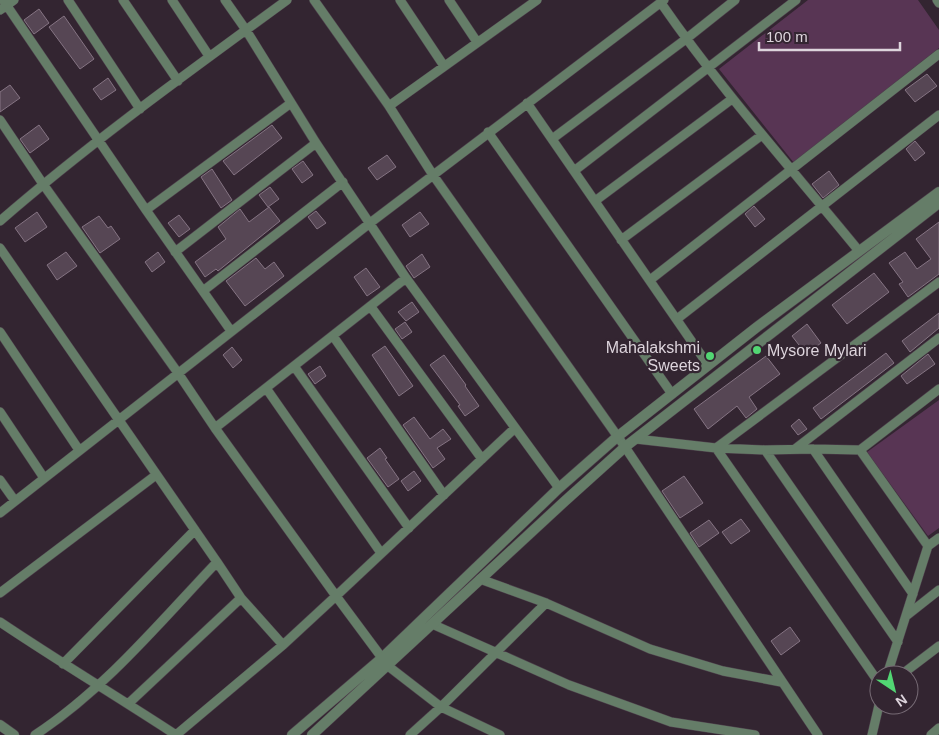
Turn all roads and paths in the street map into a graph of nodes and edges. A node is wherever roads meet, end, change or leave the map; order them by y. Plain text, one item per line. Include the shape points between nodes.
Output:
1 (68, 0) edge
2 (123, 0) edge
3 (172, 0) edge
4 (225, 0) edge
5 (287, 0) edge
6 (314, 0) edge
7 (400, 0) edge
8 (449, 0) edge
9 (537, 0) edge
10 (735, 0) edge
11 (796, 0) edge
12 (937, 0) edge
13 (662, 1) edge
14 (527, 3) edge
15 (939, 3) edge
16 (6, 4) edge
17 (246, 30) junction
18 (686, 39) junction
19 (477, 42) junction
20 (939, 54) edge
21 (209, 56) junction
22 (444, 66) junction
23 (708, 68) junction
24 (178, 80) junction
25 (732, 99) junction
26 (291, 102) junction
27 (526, 103) junction
28 (389, 106) junction
29 (140, 109) junction
30 (939, 115) edge
31 (0, 120) edge
32 (488, 132) junction
33 (762, 135) junction
34 (552, 139) junction
35 (99, 141) junction
36 (316, 143) junction
37 (792, 170) junction
38 (574, 171) junction
39 (433, 175) junction
40 (343, 182) junction
41 (43, 184) junction
42 (939, 192) edge
43 (595, 201) junction
44 (939, 203) edge
45 (823, 207) junction
46 (146, 210) junction
47 (0, 221) edge
48 (370, 223) junction
49 (621, 240) junction
50 (0, 248) edge
51 (859, 251) junction
52 (175, 252) junction
53 (406, 278) junction
54 (650, 280) junction
55 (939, 282) edge
56 (203, 292) junction
57 (371, 306) junction
58 (677, 319) junction
59 (231, 331) junction
60 (0, 332) edge
61 (333, 336) junction
62 (939, 338) edge
63 (708, 365) junction
64 (294, 366) junction
65 (178, 373) junction
66 (266, 388) junction
67 (939, 389) edge
68 (672, 394) junction
69 (0, 412) edge
70 (118, 420) junction
71 (215, 428) junction
72 (515, 428) junction
73 (617, 436) junction
74 (636, 439) junction
75 (625, 448) junction
76 (716, 448) junction
77 (794, 449) junction
78 (813, 449) junction
79 (79, 450) junction
80 (765, 450) junction
81 (860, 450) junction
82 (482, 459) junction
83 (156, 475) junction
84 (44, 478) junction
85 (0, 480) edge
86 (559, 488) junction
87 (444, 495) junction
88 (14, 502) junction
89 (0, 513) edge
90 (409, 528) junction
91 (194, 530) junction
92 (939, 538) edge
93 (928, 546) junction
94 (381, 553) junction
95 (217, 562) junction
96 (480, 579) junction
97 (939, 590) edge
98 (0, 593) edge
99 (913, 594) junction
100 (336, 596) junction
101 (241, 598) junction
102 (546, 603) junction
103 (906, 616) junction
104 (0, 622) edge
105 (432, 624) junction
106 (898, 642) junction
107 (283, 646) junction
108 (939, 646) edge
109 (496, 653) junction
110 (385, 662) junction
111 (63, 664) junction
112 (890, 665) edge
113 (914, 665) edge
114 (869, 669) edge
115 (781, 682) junction
116 (99, 685) junction
117 (128, 704) junction
118 (441, 707) junction
119 (877, 715) edge
120 (0, 726) edge
121 (939, 728) edge
122 (14, 735) edge
123 (35, 735) edge
124 (176, 735) edge
125 (292, 735) edge
126 (312, 735) edge
127 (410, 735) edge
128 (500, 735) edge
129 (755, 735) edge
130 (818, 735) edge
131 (872, 735) edge
132 (931, 735) edge

1 - 29 street
2 - 24 street
3 - 21 street
4 - 17 street
5 - 17 street
6 - 28 street
7 - 22 street
8 - 19 street
9 - 14 street
10 - 18 street
11 - 23 street
12 - 15 street
13 - 18 street
13 - 27 street
14 - 19 street
16 - 35 street
17 - 21 street
17 - 26 street
18 - 23 street
18 - 34 street
19 - 22 street
20 - 37 street
21 - 24 street
22 - 28 street
23 - 25 street
23 - 38 street
24 - 29 street
25 - 33 street
25 - 43 street
26 - 36 street
26 - 46 street
27 - 32 street
27 - 34 street
28 - 39 street
29 - 35 street
30 - 45 street
31 - 41 street
32 - 39 street
32 - 68 street
33 - 37 street
33 - 49 street
34 - 38 street
35 - 41 street
35 - 46 street
36 - 40 street
36 - 52 street
37 - 45 street
37 - 54 street
38 - 43 street
39 - 48 street
39 - 73 street
40 - 48 street
40 - 56 street
41 - 47 street
41 - 65 street
42 - 51 street
43 - 49 street
44 - 74 street
45 - 51 street
45 - 58 street
46 - 52 street
48 - 53 street
48 - 59 street
49 - 54 street
50 - 70 street
51 - 63 street
52 - 56 street
53 - 57 street
53 - 72 street
54 - 58 street
55 - 76 street
56 - 59 street
57 - 61 street
57 - 82 street
58 - 63 street
59 - 65 street
60 - 79 street
61 - 64 street
61 - 87 street
62 - 77 street
63 - 68 street
64 - 66 street
64 - 90 street
65 - 70 street
65 - 71 street
66 - 71 street
66 - 94 street
67 - 81 street
68 - 73 street
69 - 84 street
70 - 79 street
70 - 83 street
71 - 100 street
72 - 82 street
72 - 86 street
73 - 75 street
73 - 86 street
74 - 75 street
74 - 76 street
75 - 96 street
75 - 115 street
76 - 80 street
76 - 114 street
77 - 78 street
77 - 80 street
78 - 81 street
78 - 99 street
79 - 84 street
80 - 106 street
81 - 93 street
82 - 87 street
83 - 91 street
83 - 98 street
84 - 88 street
85 - 88 street
86 - 110 street
87 - 90 street
88 - 89 street
90 - 94 street
91 - 95 street
91 - 111 street
92 - 93 street
93 - 99 street
94 - 100 street
95 - 101 street
95 - 116 street
96 - 102 street
96 - 105 street
97 - 103 street
99 - 103 street
100 - 107 street
100 - 110 street
101 - 107 street
101 - 117 street
102 - 109 street
102 - 115 street via 650,649 723,671
103 - 106 street
104 - 111 street
105 - 109 street
105 - 110 street
106 - 112 street
107 - 124 street
108 - 113 street
109 - 118 street
109 - 129 street via 569,685 672,722
110 - 118 street
110 - 125 street
110 - 126 street
111 - 116 street
115 - 130 street
116 - 117 street
116 - 123 street
117 - 124 street
118 - 127 street
118 - 128 street
119 - 131 street
120 - 122 street
121 - 132 street

